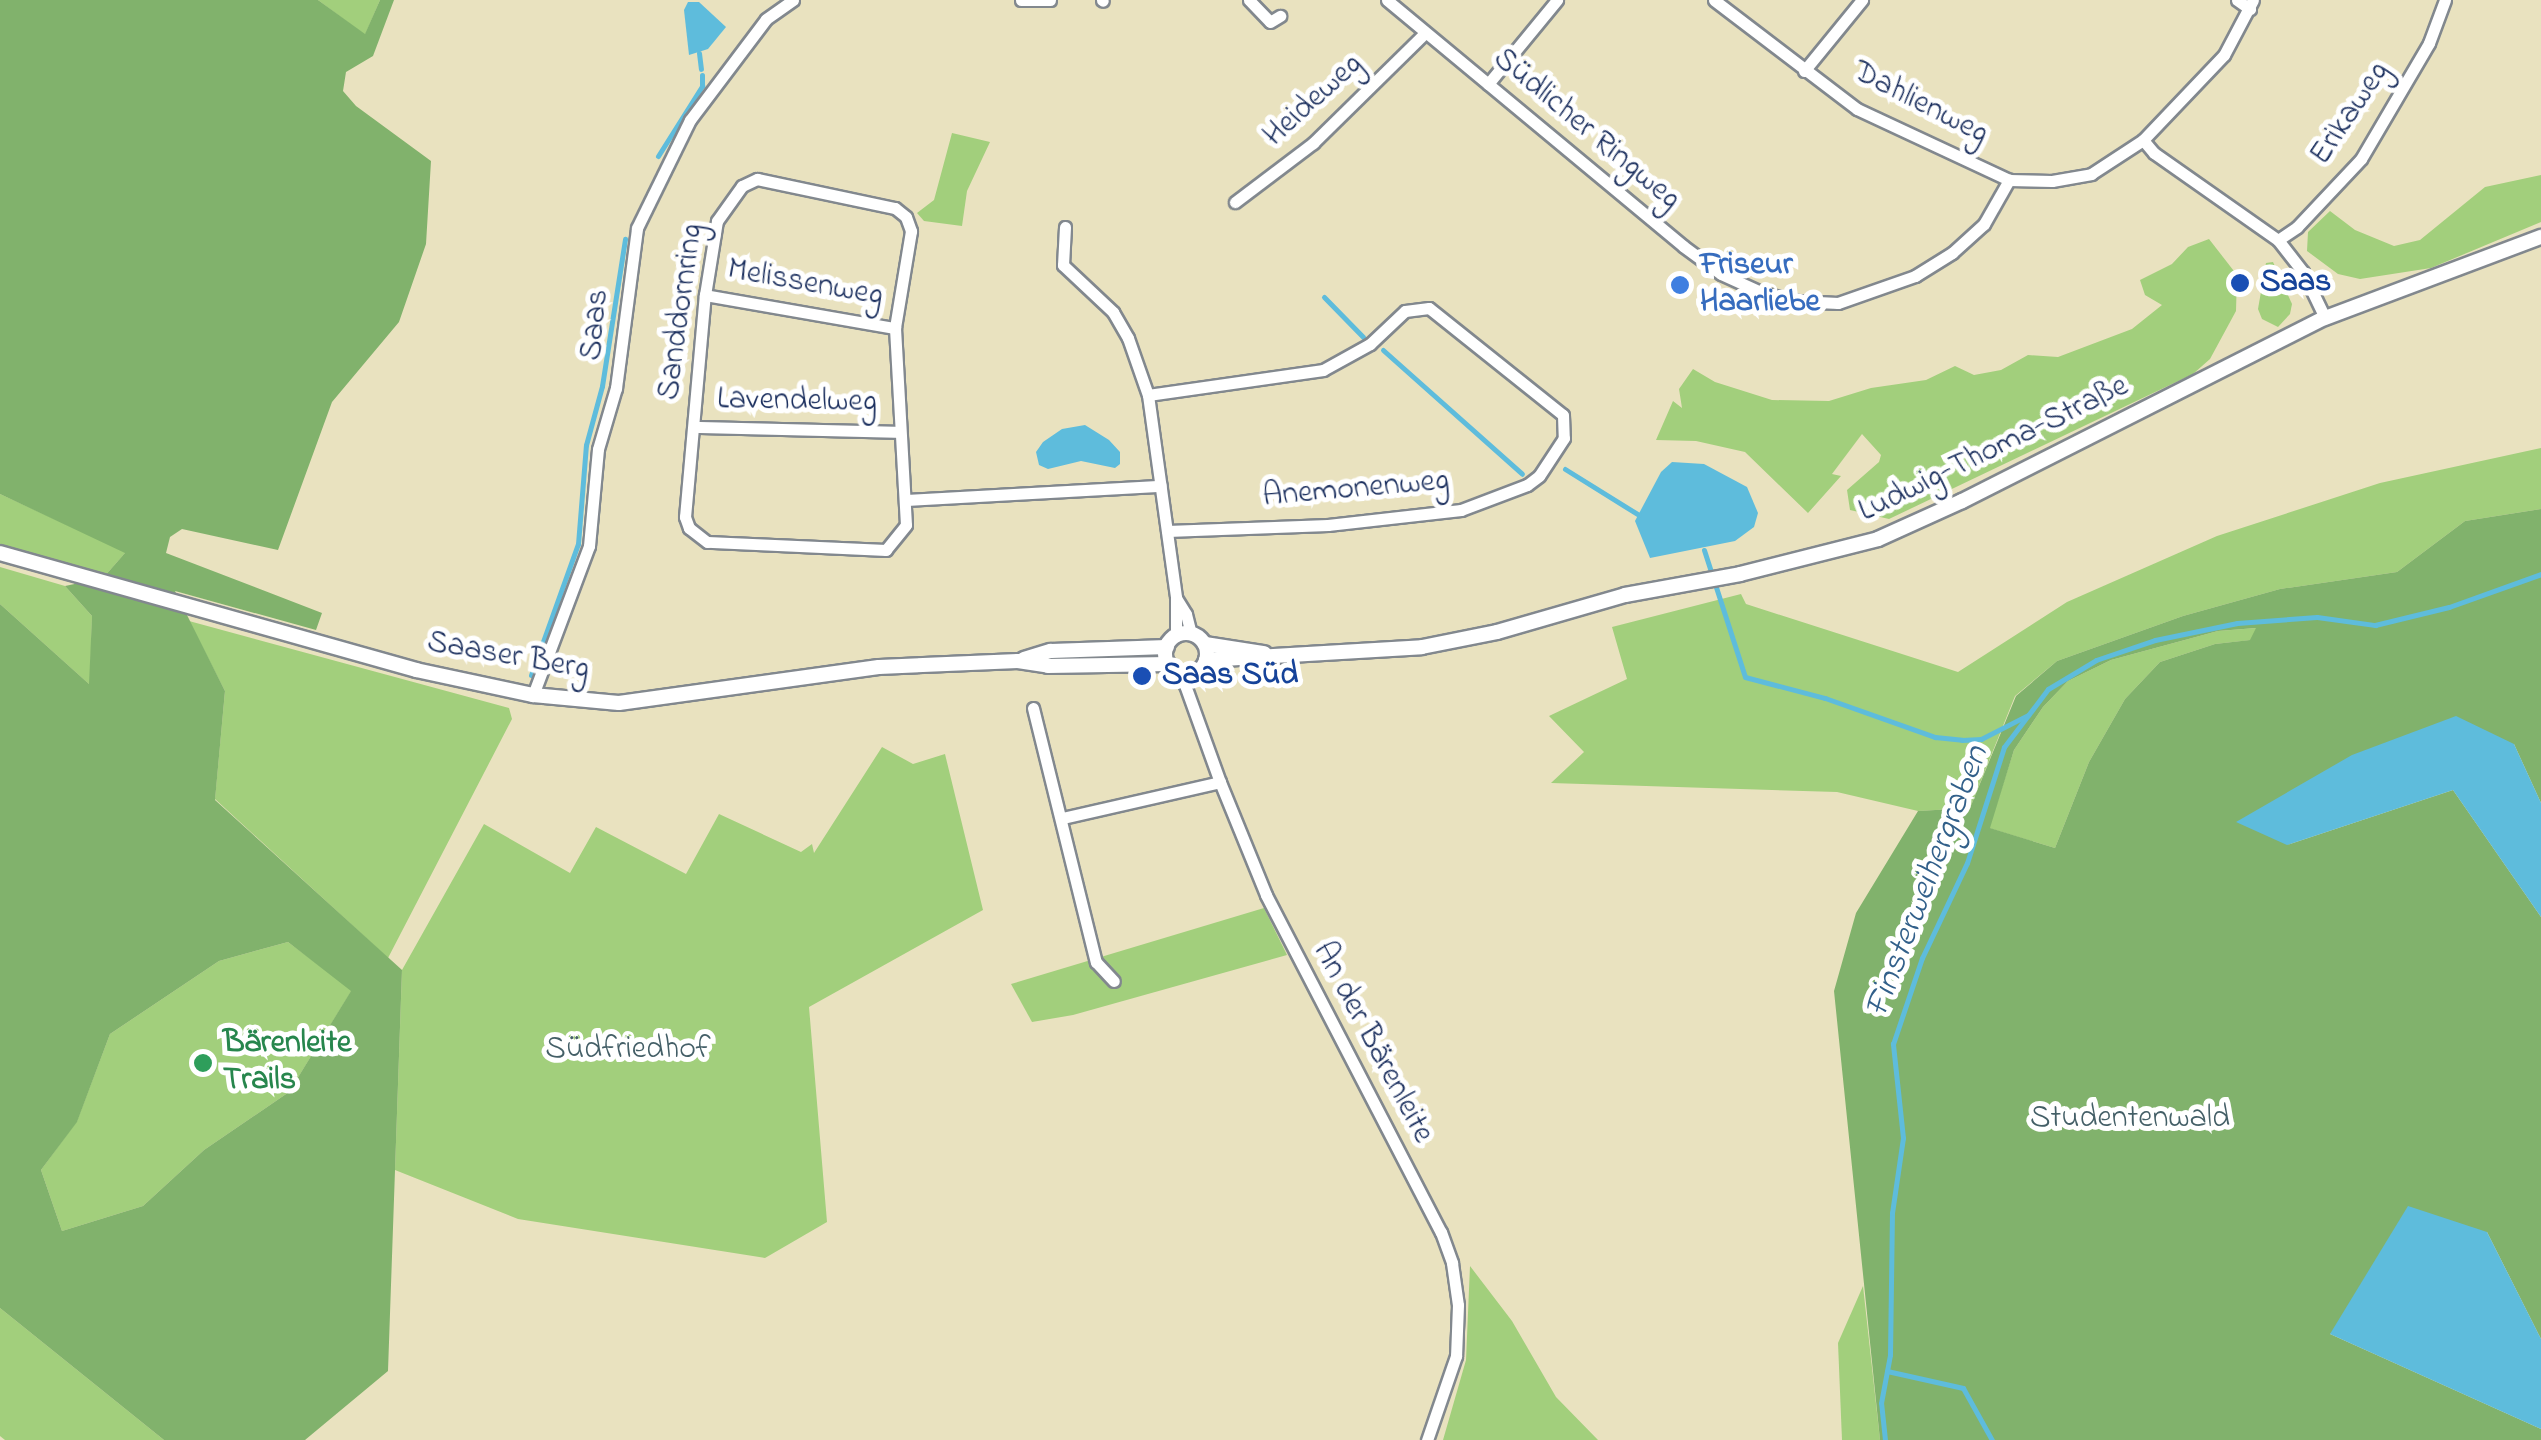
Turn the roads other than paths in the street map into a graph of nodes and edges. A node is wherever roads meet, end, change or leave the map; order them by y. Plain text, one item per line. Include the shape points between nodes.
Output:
1 (793, 0) edge
2 (1021, 0) edge
3 (1050, 0) edge
4 (1249, 0) edge
5 (1386, 0) edge
6 (1557, 0) edge
7 (1714, 0) edge
8 (1862, 0) edge
9 (2237, 0) edge
10 (2445, 0) edge
11 (2251, 4) edge
12 (1280, 16) dead end
13 (1425, 33) junction
14 (1804, 71) junction
15 (1488, 84) junction
16 (2143, 140) junction
17 (2008, 180) junction
18 (1234, 202) dead end
19 (1064, 226) dead end
20 (2541, 237) edge
21 (2278, 240) junction
22 (706, 294) junction
23 (2324, 318) junction
24 (895, 328) junction
25 (1148, 395) junction
26 (694, 427) junction
27 (899, 432) junction
28 (1160, 486) junction
29 (907, 500) junction
30 (1167, 530) junction
31 (0, 553) edge
32 (1178, 639) junction
33 (1204, 644) junction
34 (1270, 655) junction
35 (1206, 660) junction
36 (1018, 661) junction
37 (1168, 664) junction
38 (1186, 675) junction
39 (533, 695) junction
40 (1033, 708) dead end
41 (1220, 782) junction
42 (1063, 818) junction
43 (1114, 981) dead end
44 (1427, 1440) edge

1 - 39 street, Saas via 766,19 690,120 637,228 618,376 598,449 589,546
2 - 3 street
4 - 12 street via 1270,22
5 - 13 street, Südlicher Ringweg
6 - 15 street
7 - 14 street, Dahlienweg
8 - 14 street
9 - 11 street
10 - 21 street, Erikaweg via 2429,44 2361,159
11 - 16 street via 2224,55
13 - 15 street, Südlicher Ringweg
13 - 18 street, Heideweg via 1312,143
14 - 17 street, Dahlienweg via 1857,109
15 - 17 street, Südlicher Ringweg via 1721,274 1797,302 1838,303 1914,276 1984,224
16 - 17 street via 2091,174
16 - 21 street
19 - 25 street via 1063,264 1112,312
20 - 23 street, Ludwig-Thoma-Straße
21 - 23 street via 2303,272
22 - 24 street, Melissenweg
22 - 24 street, Sanddornring via 717,221 742,186 757,179 902,212 911,231
22 - 26 street, Sanddornring
23 - 34 street, Ludwig-Thoma-Straße via 1878,539 1422,647
24 - 27 street, Sanddornring
25 - 28 street
25 - 30 street, Anemonenweg via 1323,370 1370,344 1406,311 1429,308 1563,415 1564,438 1539,476 1461,510 1328,526
26 - 27 street, Lavendelweg
26 - 29 street, Sanddornring via 685,517 694,535 707,542 886,550 906,524
27 - 29 street, Sanddornring
28 - 29 street
28 - 30 street
30 - 32 street via 1176,598 1186,614
31 - 39 street, Saaser Berg via 350,653
32 - 33 street
32 - 36 street, Saaser Berg
32 - 37 street
33 - 34 street, Ludwig-Thoma-Straße
33 - 35 street
34 - 35 street, Ludwig-Thoma-Straße
35 - 38 street
36 - 37 street, Saaser Berg
36 - 39 street, Saaser Berg via 879,667 648,702
37 - 38 street
38 - 41 street, An der Bärenleite
40 - 42 street
41 - 42 street
41 - 44 street, An der Bärenleite via 1308,983 1452,1264 1456,1356
42 - 43 street via 1096,962

